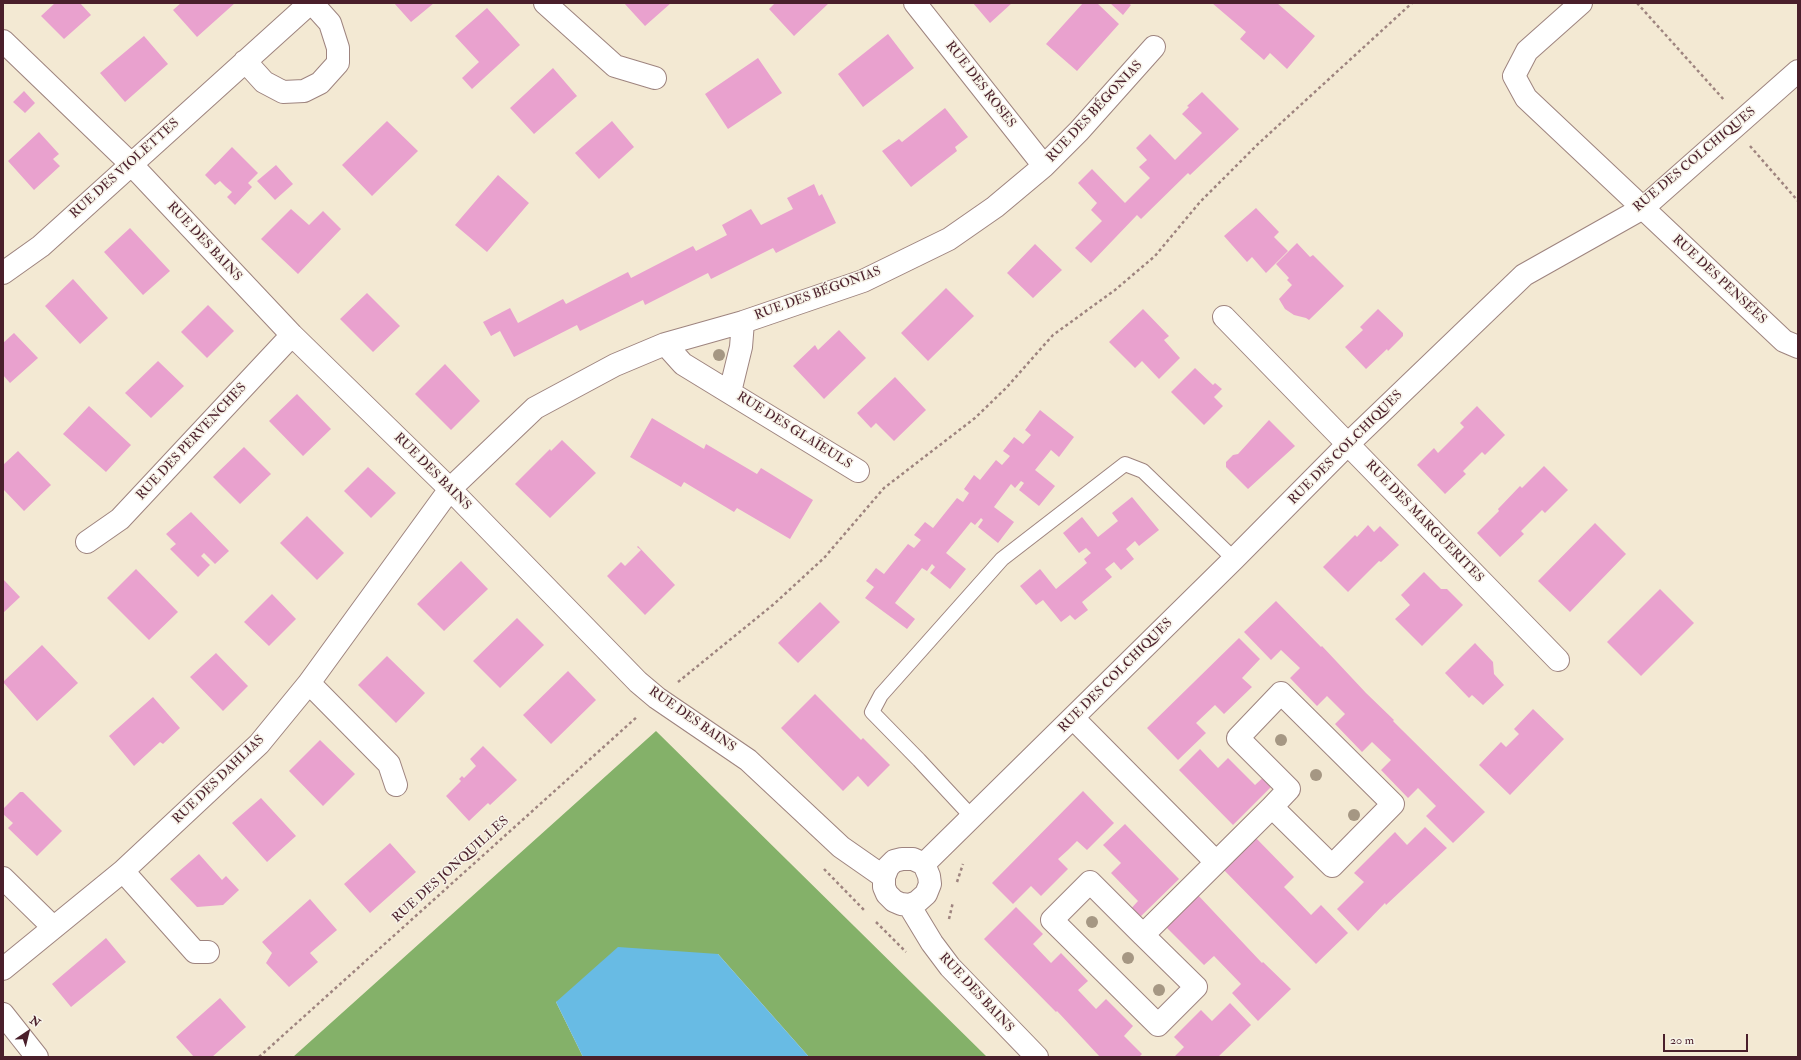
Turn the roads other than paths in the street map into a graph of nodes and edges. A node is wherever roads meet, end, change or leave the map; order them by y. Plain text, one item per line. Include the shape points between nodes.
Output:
1 (311, 3) edge
2 (545, 3) edge
3 (915, 3) edge
4 (1581, 3) edge
5 (3, 41) edge
6 (1154, 47) dead end
7 (245, 61) junction
8 (1798, 71) edge
9 (654, 78) dead end
10 (131, 164) junction
11 (1044, 166) junction
12 (1644, 208) junction
13 (3, 273) edge
14 (1224, 317) dead end
15 (743, 322) junction
16 (292, 335) junction
17 (665, 344) junction
18 (1798, 347) edge
19 (730, 392) junction
20 (1348, 444) junction
21 (858, 471) dead end
22 (450, 489) junction
23 (87, 542) dead end
24 (1234, 559) junction
25 (1558, 660) dead end
26 (309, 683) junction
27 (1073, 718) junction
28 (396, 785) dead end
29 (1272, 807) junction
30 (972, 817) junction
31 (1216, 862) junction
32 (924, 864) junction
33 (123, 871) junction
34 (3, 878) edge
35 (884, 878) junction
36 (909, 905) junction
37 (52, 927) junction
38 (1143, 936) junction
39 (208, 952) dead end
40 (3, 969) edge
41 (3, 1014) edge
42 (37, 1057) edge
43 (1037, 1057) edge

1 - 7 street, RUE DES VIOLETTES
1 - 7 street, RUE DES VIOLETTES via 330,22 338,48 338,63 320,83 304,91 283,92 264,82
2 - 9 street via 615,66
3 - 11 street, RUE DES ROSES
4 - 12 street, RUE DES PENSÉES via 1527,51 1514,76 1526,98
5 - 10 street, RUE DES BAINS
6 - 11 street, RUE DES BÉGONIAS via 1080,131
7 - 10 street, RUE DES VIOLETTES
8 - 12 street, RUE DES COLCHIQUES
10 - 13 street, RUE DES VIOLETTES via 41,246
10 - 16 street, RUE DES BAINS
11 - 15 street, RUE DES BÉGONIAS via 995,207 949,239 863,281
12 - 18 street, RUE DES PENSÉES via 1784,341
12 - 20 street, RUE DES COLCHIQUES via 1524,276
14 - 20 street, RUE DES MARGUERITES
15 - 17 street, RUE DES BÉGONIAS
15 - 19 street, RUE DES GLAÏEULS via 741,347
16 - 22 street, RUE DES BAINS
16 - 23 street, RUE DES PERVENCHES via 120,519
17 - 19 street, RUE DES GLAÏEULS via 682,364
17 - 22 street, RUE DES BÉGONIAS via 615,365 535,408
19 - 21 street, RUE DES GLAÏEULS
20 - 24 street, RUE DES COLCHIQUES
20 - 25 street, RUE DES MARGUERITES
22 - 26 street, RUE DES DAHLIAS
22 - 35 street, RUE DES BAINS via 638,682 657,698 748,760 841,847
24 - 27 street, RUE DES COLCHIQUES
24 - 30 lane via 1143,471 1125,464 1002,559 881,695 872,712
26 - 28 street via 389,764
26 - 33 street, RUE DES DAHLIAS via 259,744
27 - 30 street, RUE DES COLCHIQUES
27 - 31 street
29 - 29 street via 1289,789 1238,738 1281,693 1393,804 1332,866
29 - 31 street
30 - 32 street, RUE DES COLCHIQUES
31 - 38 street
32 - 35 street via 912,859 898,860 888,867
32 - 36 street via 930,884 923,898
33 - 37 street, RUE DES DAHLIAS
33 - 39 street via 195,952
34 - 37 street
35 - 36 street via 887,894 894,901
36 - 43 street, RUE DES BAINS via 950,967
37 - 40 street, RUE DES DAHLIAS
38 - 38 street via 1196,987 1158,1025 1052,920 1090,882
41 - 42 street

